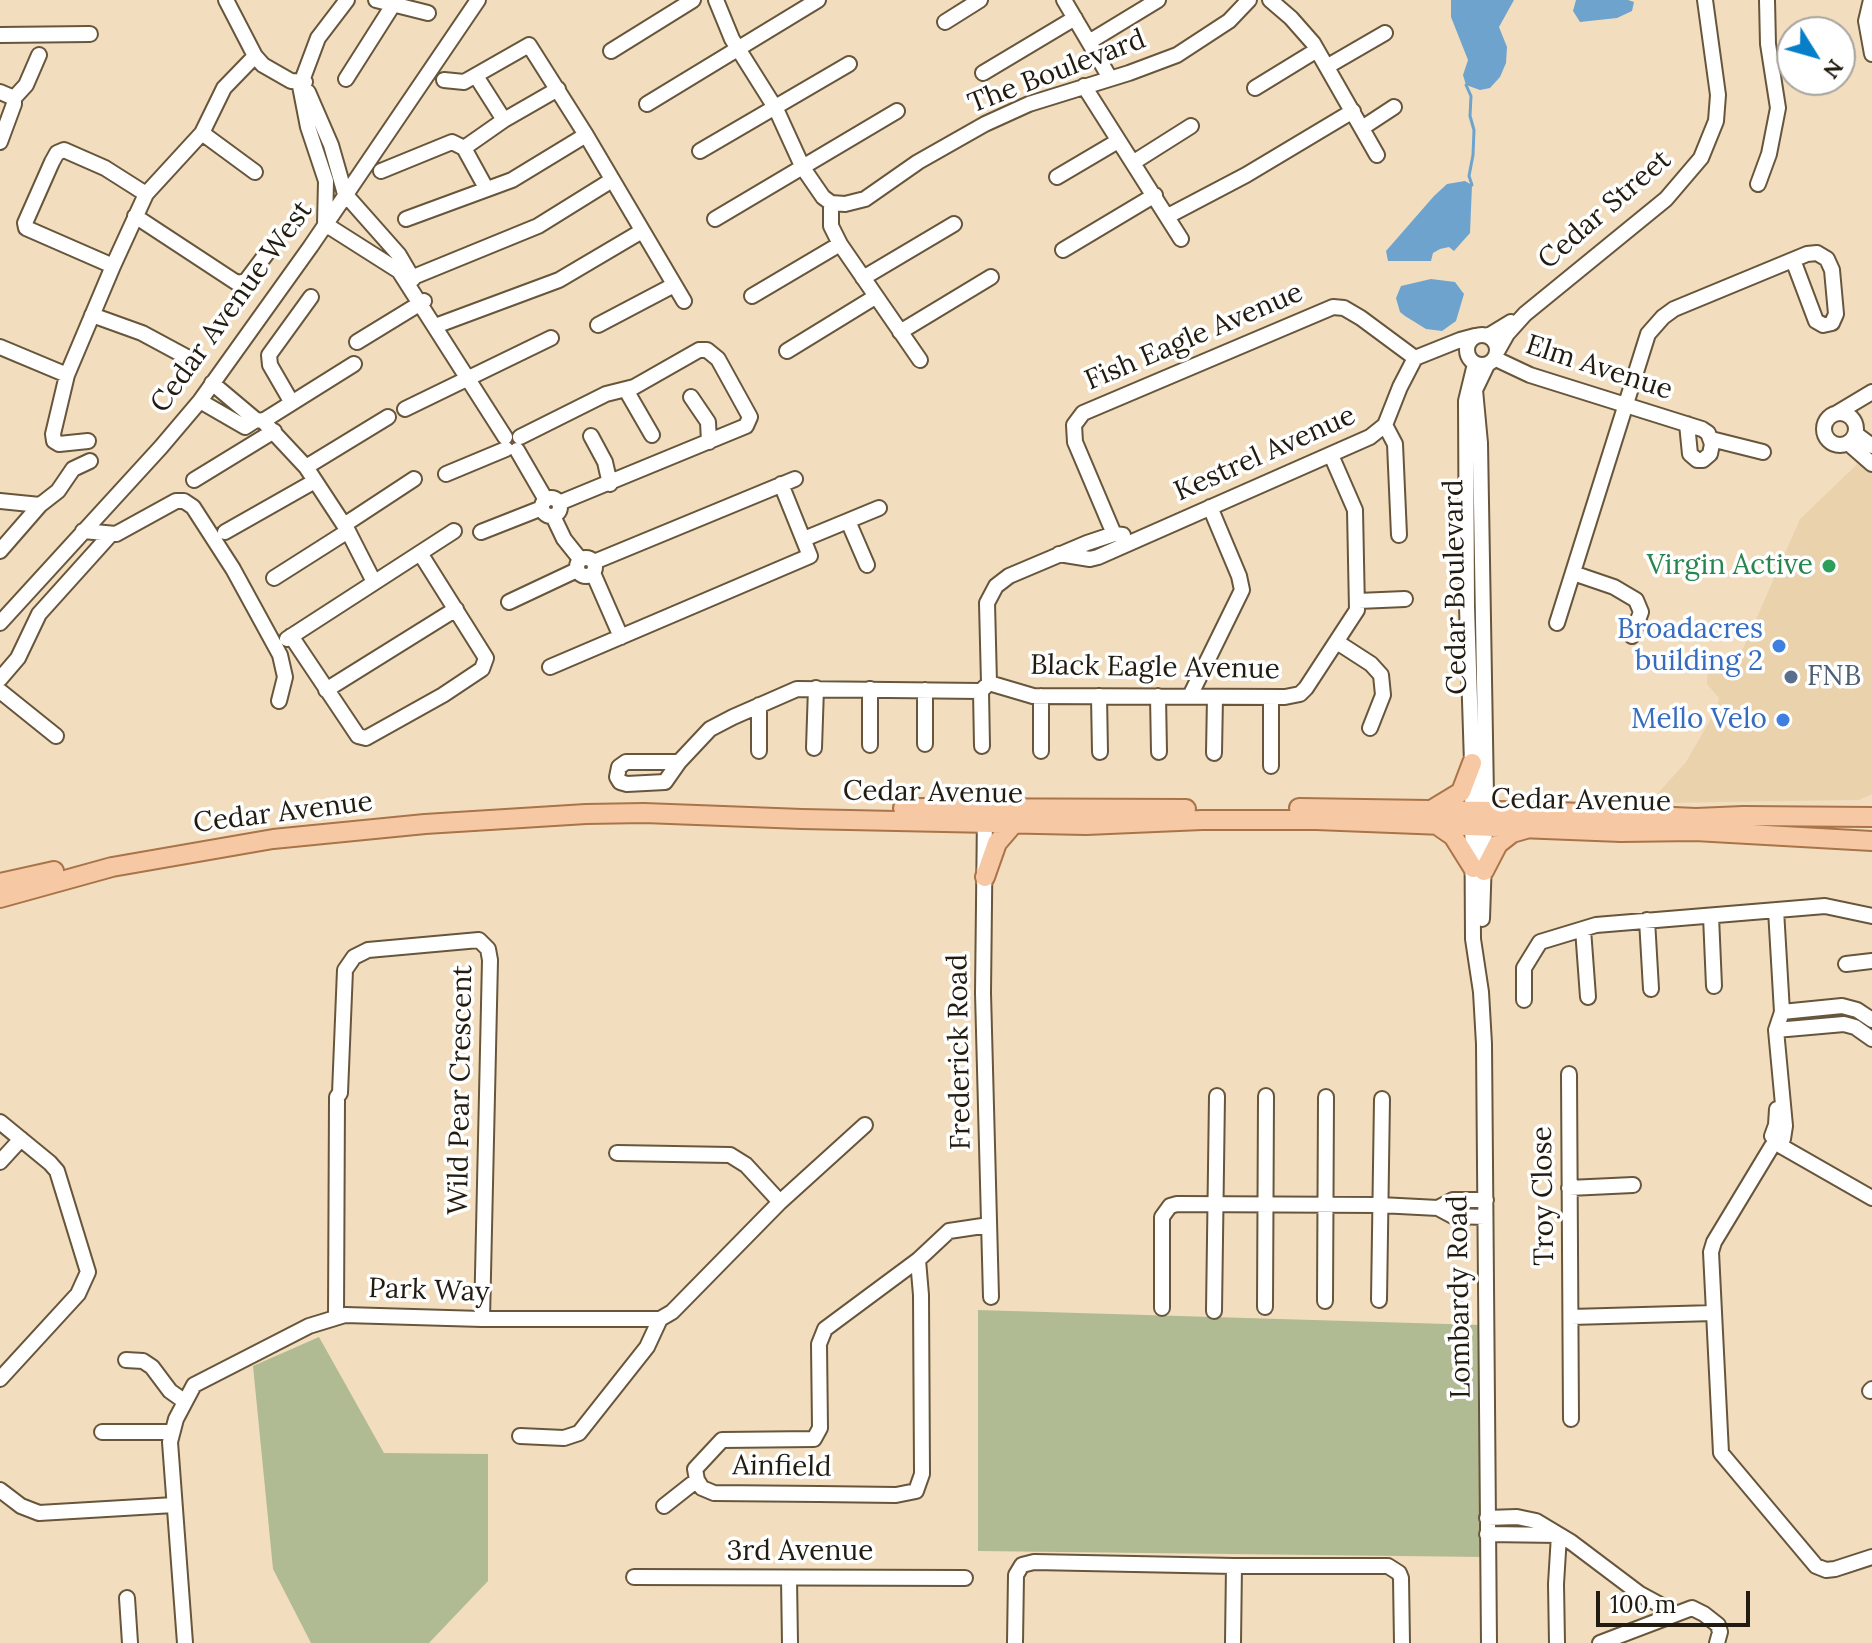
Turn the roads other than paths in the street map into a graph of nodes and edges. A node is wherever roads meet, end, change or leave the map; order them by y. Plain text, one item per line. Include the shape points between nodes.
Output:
1 (226, 0) edge
2 (347, 0) edge
3 (376, 0) edge
4 (478, 0) edge
5 (693, 0) edge
6 (716, 0) edge
7 (818, 0) edge
8 (980, 0) edge
9 (1064, 0) edge
10 (1158, 0) edge
11 (1249, 0) edge
12 (1270, 0) edge
13 (1697, 0) edge
14 (1705, 0) edge
15 (1767, 0) edge
16 (1871, 0) edge
17 (393, 5) junction
18 (428, 13) dead end
19 (1075, 18) junction
20 (945, 22) dead end
21 (1385, 33) dead end
22 (90, 34) dead end
23 (0, 35) edge
24 (1707, 41) junction
25 (1089, 42) junction
26 (737, 48) junction
27 (1317, 50) junction
28 (611, 51) dead end
29 (1872, 54) edge
30 (39, 55) dead end
31 (255, 56) junction
32 (849, 64) dead end
33 (1328, 66) junction
34 (983, 73) dead end
35 (476, 76) junction
36 (1110, 78) junction
37 (346, 79) dead end
38 (303, 80) junction
39 (444, 80) dead end
40 (1084, 86) junction
41 (1255, 88) dead end
42 (558, 89) junction
43 (7, 95) edge
44 (647, 104) dead end
45 (1394, 107) dead end
46 (776, 109) junction
47 (897, 111) dead end
48 (1353, 111) junction
49 (504, 120) junction
50 (1191, 126) dead end
51 (1362, 128) junction
52 (202, 133) junction
53 (586, 135) junction
54 (1118, 141) junction
55 (0, 142) edge
56 (464, 148) junction
57 (700, 151) dead end
58 (1377, 155) dead end
59 (1134, 162) junction
60 (803, 168) junction
61 (331, 169) junction
62 (381, 171) dead end
63 (255, 172) dead end
64 (1057, 177) dead end
65 (612, 180) junction
66 (1758, 184) dead end
67 (486, 188) junction
68 (146, 194) junction
69 (345, 194) junction
70 (1155, 195) junction
71 (831, 203) junction
72 (135, 216) junction
73 (1168, 216) junction
74 (406, 219) dead end
75 (715, 219) dead end
76 (325, 224) junction
77 (954, 224) dead end
78 (642, 231) junction
79 (1615, 237) junction
80 (1181, 239) dead end
81 (840, 244) junction
82 (1063, 250) dead end
83 (267, 253) dead end
84 (1793, 260) junction
85 (113, 266) junction
86 (991, 277) dead end
87 (863, 278) junction
88 (409, 279) junction
89 (674, 285) junction
90 (752, 296) dead end
91 (311, 297) dead end
92 (875, 297) junction
93 (684, 301) dead end
94 (422, 302) junction
95 (92, 315) junction
96 (438, 325) junction
97 (598, 325) dead end
98 (900, 332) junction
99 (1481, 336) junction
100 (551, 338) dead end
101 (357, 342) dead end
102 (1450, 345) junction
103 (0, 347) edge
104 (1467, 350) junction
105 (787, 351) dead end
106 (1415, 358) junction
107 (920, 360) dead end
108 (1489, 360) junction
109 (194, 361) dead end
110 (354, 364) dead end
111 (67, 375) junction
112 (469, 377) junction
113 (212, 383) junction
114 (626, 390) junction
115 (1868, 394) edge
116 (691, 397) dead end
117 (200, 401) junction
118 (292, 403) junction
119 (1626, 407) junction
120 (405, 409) dead end
121 (1837, 413) junction
122 (388, 417) dead end
123 (264, 424) junction
124 (1687, 424) junction
125 (1385, 425) junction
126 (1853, 433) junction
127 (652, 435) dead end
128 (591, 436) dead end
129 (1711, 439) junction
130 (88, 441) dead end
131 (512, 441) junction
132 (709, 442) junction
133 (1872, 446) edge
134 (1763, 452) dead end
135 (1331, 455) junction
136 (90, 461) dead end
137 (1872, 464) edge
138 (306, 467) junction
139 (446, 474) dead end
140 (414, 479) dead end
141 (194, 480) dead end
142 (315, 481) junction
143 (610, 484) junction
144 (1474, 496) junction
145 (0, 501) edge
146 (40, 505) junction
147 (1210, 507) junction
148 (552, 508) junction
149 (879, 508) dead end
150 (848, 521) junction
151 (346, 528) junction
152 (83, 531) junction
153 (454, 531) dead end
154 (225, 532) dead end
155 (481, 532) dead end
156 (111, 534) junction
157 (1114, 534) junction
158 (1399, 535) dead end
159 (804, 539) junction
160 (1134, 539) junction
161 (0, 551) edge
162 (420, 553) junction
163 (1059, 554) junction
164 (583, 562) junction
165 (867, 565) dead end
166 (1573, 573) junction
167 (274, 578) dead end
168 (374, 582) junction
169 (1405, 599) dead end
170 (1358, 601) junction
171 (509, 602) dead end
172 (456, 609) junction
173 (0, 623) edge
174 (1557, 623) dead end
175 (1632, 636) dead end
176 (621, 637) junction
177 (1337, 642) junction
178 (550, 667) dead end
179 (0, 679) edge
180 (985, 687) junction
181 (816, 688) junction
182 (870, 689) junction
183 (326, 690) junction
184 (925, 690) junction
185 (0, 691) edge
186 (1041, 696) junction
187 (1099, 696) junction
188 (1158, 696) junction
189 (1190, 696) junction
190 (1215, 697) junction
191 (1271, 697) junction
192 (279, 701) dead end
193 (759, 705) junction
194 (1370, 728) dead end
195 (56, 736) dead end
196 (925, 744) dead end
197 (870, 745) dead end
198 (982, 746) dead end
199 (814, 748) dead end
200 (759, 751) dead end
201 (1041, 751) dead end
202 (1100, 752) dead end
203 (1159, 752) dead end
204 (1214, 753) dead end
205 (679, 762) dead end
206 (1472, 763) junction
207 (1271, 766) dead end
208 (985, 814) junction
209 (1872, 817) edge
210 (1433, 818) junction
211 (1478, 819) junction
212 (1016, 821) junction
213 (1533, 827) junction
214 (1872, 841) edge
215 (1478, 869) junction
216 (985, 877) junction
217 (0, 883) edge
218 (0, 898) edge
219 (1776, 910) junction
220 (1711, 916) junction
221 (1872, 916) edge
222 (1647, 920) junction
223 (1583, 929) junction
224 (1872, 961) edge
225 (1846, 964) dead end
226 (1714, 986) dead end
227 (1651, 989) dead end
228 (1588, 997) dead end
229 (1524, 1000) dead end
230 (1782, 1012) junction
231 (1872, 1020) edge
232 (1776, 1030) junction
233 (1871, 1037) edge
234 (1569, 1074) dead end
235 (1217, 1096) dead end
236 (1266, 1096) dead end
237 (1326, 1097) dead end
238 (1382, 1099) dead end
239 (0, 1122) edge
240 (865, 1125) dead end
241 (21, 1139) junction
242 (1777, 1142) junction
243 (617, 1153) dead end
244 (0, 1162) edge
245 (1633, 1185) dead end
246 (1569, 1188) junction
247 (1872, 1198) edge
248 (1486, 1200) junction
249 (780, 1202) junction
250 (1214, 1204) junction
251 (1327, 1204) junction
252 (1266, 1205) junction
253 (1380, 1205) junction
254 (1438, 1208) junction
255 (1485, 1217) junction
256 (989, 1225) junction
257 (918, 1260) junction
258 (991, 1297) dead end
259 (1379, 1300) dead end
260 (1325, 1301) dead end
261 (1265, 1307) dead end
262 (1162, 1308) dead end
263 (1214, 1311) dead end
264 (1714, 1313) junction
265 (336, 1317) junction
266 (1571, 1317) junction
267 (482, 1319) junction
268 (660, 1319) junction
269 (126, 1360) dead end
270 (0, 1379) edge
271 (184, 1401) junction
272 (1571, 1419) dead end
273 (102, 1432) dead end
274 (172, 1432) junction
275 (520, 1436) dead end
276 (697, 1480) junction
277 (0, 1490) edge
278 (174, 1505) junction
279 (664, 1506) dead end
280 (1487, 1526) junction
281 (1559, 1535) junction
282 (1872, 1557) edge
283 (1234, 1566) junction
284 (634, 1577) dead end
285 (789, 1578) junction
286 (965, 1578) dead end
287 (127, 1598) dead end
288 (1675, 1613) junction
289 (130, 1643) edge
290 (185, 1643) edge
291 (790, 1643) edge
292 (1015, 1643) edge
293 (1233, 1643) edge
294 (1402, 1643) edge
295 (1489, 1643) edge
296 (1557, 1643) edge
297 (1600, 1643) edge
298 (1717, 1643) edge

1 - 31 street
2 - 38 street via 318,38
3 - 17 street
4 - 69 street, Cedar Avenue West
5 - 28 street
6 - 26 street
7 - 26 street
8 - 20 street
9 - 19 street
10 - 25 street
11 - 36 street, The Boulevard via 1193,46
12 - 27 street
13 - 24 street, Cedar Street
14 - 24 street, Cedar Street
15 - 66 street via 1778,108
16 - 29 street via 1866,21
17 - 18 street
17 - 37 street
19 - 25 street
19 - 34 street
21 - 33 street
22 - 23 street
24 - 79 street, Cedar Street via 1710,104 1701,141 1667,192
25 - 36 street
26 - 44 street
26 - 46 street
27 - 33 street
27 - 41 street
30 - 43 street via 26,85
31 - 38 street via 271,71
31 - 52 street via 224,88
32 - 46 street
33 - 48 street
35 - 39 street via 459,83
35 - 42 street via 529,45
35 - 49 street
36 - 40 street, The Boulevard
38 - 61 street via 312,118 326,131
40 - 54 street
40 - 71 street, The Boulevard via 977,128 865,199
42 - 49 street
42 - 53 street
43 - 55 street via 13,110
45 - 51 street
46 - 57 street
46 - 60 street
47 - 60 street
48 - 51 street
48 - 73 street
49 - 56 street
50 - 59 street
51 - 58 street
52 - 63 street
52 - 68 street
53 - 65 street
53 - 67 street via 512,180
54 - 59 street
54 - 64 street
56 - 62 street via 447,143
56 - 67 street
59 - 70 street
60 - 71 street
60 - 75 street
61 - 69 street
61 - 76 street
65 - 78 street
65 - 88 street via 538,226
67 - 74 street
68 - 72 street
68 - 85 street via 64,150 52,162 26,228
69 - 76 street, Cedar Avenue West
69 - 88 street via 393,247
70 - 73 street
70 - 82 street
71 - 81 street via 830,221
72 - 83 street via 237,283 248,279
72 - 85 street
73 - 80 street
76 - 88 street
76 - 113 street, Cedar Avenue West
77 - 87 street
78 - 89 street
78 - 96 street via 559,280
79 - 99 street, Cedar Street via 1507,326
79 - 108 street, Cedar Street via 1525,314
81 - 87 street
81 - 90 street
84 - 84 street via 1817,253 1830,264 1836,314 1832,323 1816,321
84 - 119 street via 1663,317 1644,343
85 - 95 street
86 - 98 street
87 - 92 street
88 - 94 street
89 - 93 street
89 - 97 street
91 - 118 street via 269,355
92 - 98 street
92 - 105 street
94 - 96 street
94 - 101 street
94 - 112 street
95 - 109 street via 151,337
95 - 111 street
96 - 112 street
98 - 107 street
99 - 102 street
99 - 104 street, Cedar Street
99 - 108 street via 1493,339
100 - 112 street
102 - 104 street
102 - 106 street
103 - 111 street
104 - 108 street via 1468,356
106 - 125 street, Kestrel Avenue
106 - 157 street, Fish Eagle Avenue via 1350,311 1333,307 1083,413 1074,425 1075,442
108 - 119 street, Elm Avenue
108 - 144 street, Cedar Boulevard via 1466,401
110 - 118 street
111 - 130 street via 53,439 59,444
112 - 120 street
112 - 131 street
113 - 117 street, Cedar Avenue West
113 - 123 street
114 - 127 street
114 - 131 street via 606,394
114 - 132 street via 699,350 713,353 750,417 746,426
115 - 121 street
115 - 126 street
116 - 132 street via 708,422
117 - 123 street via 245,427
117 - 152 street, Cedar Avenue West
118 - 123 street
119 - 124 street, Elm Avenue
119 - 166 street
121 - 126 street via 1847,414
121 - 126 street via 1828,419 1825,433 1831,442 1837,445
122 - 138 street
123 - 138 street
123 - 141 street
124 - 129 street, Elm Avenue via 1705,430
124 - 129 street, Elm Avenue via 1690,454 1697,460 1710,454
125 - 135 street, Kestrel Avenue
125 - 158 street via 1396,452
126 - 133 street
126 - 137 street
128 - 143 street
129 - 134 street, Elm Avenue
131 - 139 street
131 - 148 street
132 - 143 street
135 - 147 street, Kestrel Avenue
135 - 170 street, Black Eagle Avenue via 1355,510
136 - 146 street via 73,469
138 - 142 street
140 - 151 street
142 - 151 street
142 - 154 street
143 - 148 street
144 - 206 street, Cedar Boulevard
144 - 211 street, Cedar Boulevard
145 - 146 street
146 - 161 street
147 - 160 street, Kestrel Avenue
147 - 189 street via 1242,590
148 - 155 street
148 - 164 street
149 - 150 street
150 - 159 street
150 - 165 street
151 - 167 street
151 - 168 street
152 - 156 street
152 - 173 street, Cedar Avenue West
153 - 162 street
156 - 179 street via 39,614 11,670
156 - 192 street via 176,501 193,507 280,655 285,677
157 - 160 street
157 - 163 street, Kestrel Avenue
159 - 164 street via 788,482
159 - 176 street via 810,556
160 - 163 street, Kestrel Avenue via 1093,559
162 - 168 street
162 - 172 street
163 - 180 street, Kestrel Avenue via 1005,578 991,593
164 - 171 street
164 - 176 street
166 - 174 street
166 - 175 street via 1636,600 1641,612
168 - 183 street via 289,638
169 - 170 street
170 - 177 street, Black Eagle Avenue via 1354,618
172 - 183 street
172 - 183 street via 486,658 482,669 443,695 366,738 353,732
176 - 178 street
177 - 191 street, Black Eagle Avenue via 1302,692
177 - 194 street via 1381,675 1383,695
180 - 184 street, Black Eagle Avenue
180 - 186 street, Black Eagle Avenue
180 - 198 street, Kestrel Avenue
181 - 182 street, Black Eagle Avenue
181 - 193 street, Black Eagle Avenue via 797,689
181 - 199 street
182 - 184 street, Black Eagle Avenue
182 - 197 street
184 - 196 street
185 - 195 street
186 - 187 street, Black Eagle Avenue
186 - 201 street
187 - 188 street, Black Eagle Avenue
187 - 202 street
188 - 189 street, Black Eagle Avenue
188 - 203 street
189 - 190 street, Black Eagle Avenue
190 - 191 street, Black Eagle Avenue
190 - 204 street
191 - 207 street
193 - 200 street
193 - 205 street, Black Eagle Avenue via 710,729
206 - 210 main road via 1461,792
206 - 211 street, Cedar Boulevard
208 - 210 main road, Cedar Avenue via 1365,807
208 - 212 main road, Cedar Avenue
208 - 216 street, Frederick Road
208 - 217 main road, Cedar Avenue via 518,810 219,841
208 - 218 main road, Cedar Avenue via 802,819 644,813 425,824 210,849 112,867
209 - 211 main road, Cedar Avenue
210 - 211 main road, Cedar Avenue
210 - 212 main road, Cedar Avenue via 1086,825
210 - 215 main road
211 - 213 main road, Cedar Avenue
211 - 215 street, Lombardy Road
212 - 216 main road via 997,843
213 - 214 main road, Cedar Avenue
213 - 215 main road via 1512,833
215 - 248 street, Lombardy Road
216 - 256 street, Frederick Road
219 - 220 street
219 - 221 street via 1827,906
219 - 230 street
220 - 222 street
220 - 226 street
222 - 223 street
222 - 227 street
223 - 228 street
223 - 229 street via 1540,942 1526,961
224 - 225 street
230 - 231 street via 1842,1006
230 - 232 street
232 - 233 street via 1844,1024
232 - 242 street via 1785,1126
234 - 246 street, Troy Close
235 - 250 street
236 - 252 street
237 - 251 street
238 - 253 street
239 - 241 street
240 - 249 street
241 - 244 street
241 - 270 street via 57,1171 87,1277 78,1294
242 - 247 street
242 - 264 street via 1712,1247
243 - 249 street via 730,1155
245 - 246 street
246 - 266 street, Troy Close
248 - 254 street via 1453,1200
248 - 255 street, Lombardy Road
249 - 268 street
250 - 252 street
250 - 262 street via 1177,1204 1162,1217
250 - 263 street
251 - 252 street
251 - 253 street
251 - 260 street
252 - 261 street
253 - 254 street
253 - 259 street
254 - 255 street via 1453,1216
255 - 280 street, Lombardy Road
256 - 257 street, Ainfield via 949,1231
256 - 258 street, Frederick Road
257 - 276 street, Ainfield via 822,1332 820,1428 814,1439 722,1440 698,1463
257 - 276 street, Ainfield via 922,1474 916,1491 714,1493
264 - 266 street
264 - 282 street via 1723,1458 1816,1566 1835,1569
265 - 267 street, Park Way
265 - 267 street, Wild Pear Crescent via 348,964 368,950 479,940 490,960
265 - 271 street, Park Way via 207,1376
266 - 272 street, Troy Close
267 - 268 street, Park Way
268 - 275 street via 647,1347 576,1435
269 - 271 street via 152,1367
271 - 274 street, Park Way
273 - 274 street
274 - 278 street, Park Way
276 - 279 street
277 - 278 street via 39,1513
278 - 290 street, Park Way
280 - 281 street
280 - 295 street, Lombardy Road
281 - 288 street
281 - 296 street
283 - 292 street via 1027,1563 1016,1575
283 - 293 street
283 - 294 street via 1392,1567 1401,1578
284 - 285 street, 3rd Avenue
285 - 286 street, 3rd Avenue
285 - 291 street
287 - 289 street
288 - 297 street
288 - 298 street via 1692,1608 1713,1619 1720,1632

